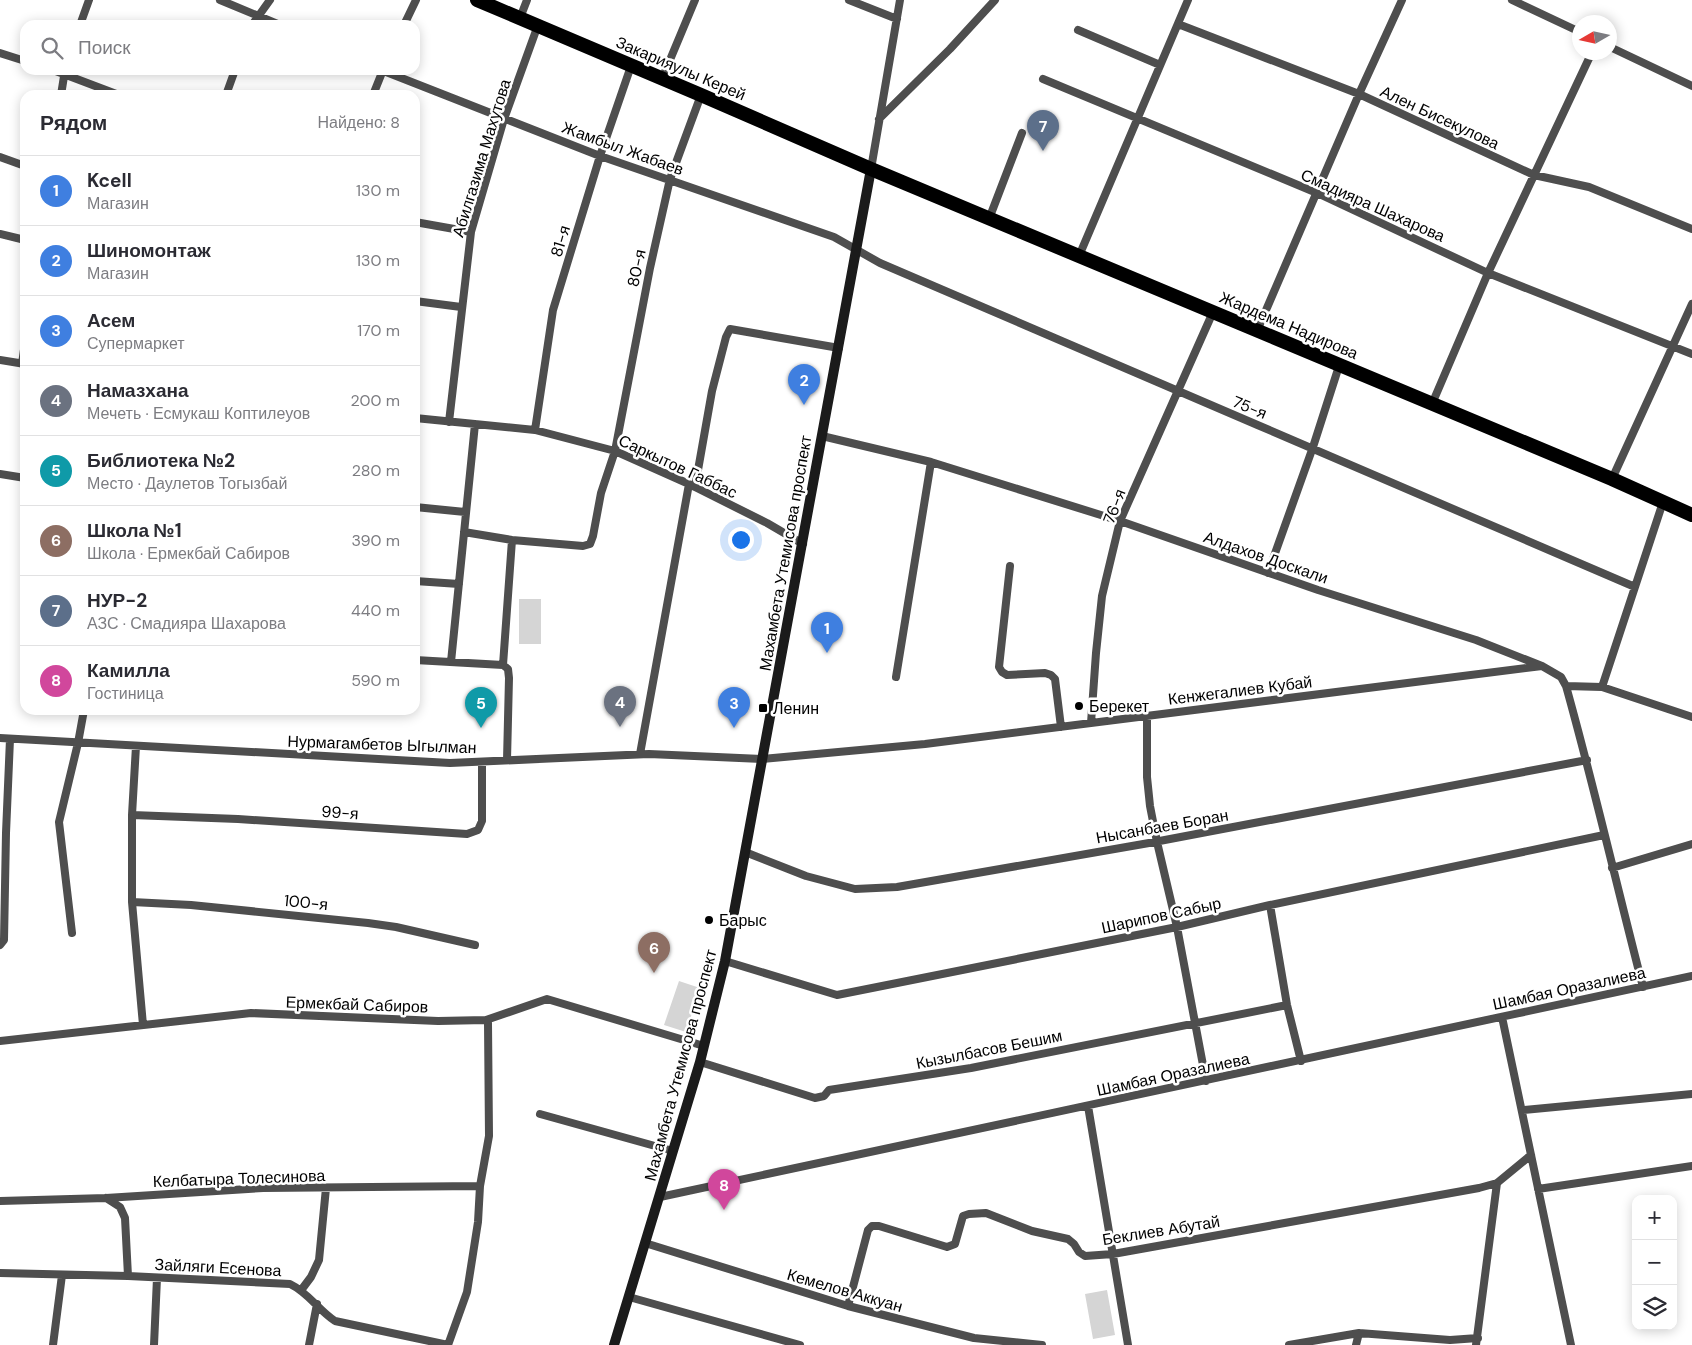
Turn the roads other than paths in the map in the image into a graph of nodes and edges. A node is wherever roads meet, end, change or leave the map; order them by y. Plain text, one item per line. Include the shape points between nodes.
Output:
1 (89, 0) edge
2 (220, 0) edge
3 (270, 0) edge
4 (416, 0) edge
5 (477, 0) edge
6 (527, 0) edge
7 (695, 0) edge
8 (849, 0) edge
9 (900, 0) edge
10 (995, 0) edge
11 (1188, 0) edge
12 (1402, 0) edge
13 (1512, 0) edge
14 (258, 15) junction
15 (520, 18) junction
16 (897, 19) junction
17 (82, 20) edge
18 (255, 20) edge
19 (269, 20) edge
20 (406, 20) edge
21 (1178, 24) junction
22 (538, 25) junction
23 (1572, 28) edge
24 (1078, 30) dead end
25 (1617, 50) edge
26 (0, 53) edge
27 (20, 59) edge
28 (1588, 60) edge
29 (1160, 65) junction
30 (631, 66) junction
31 (63, 75) edge
32 (71, 75) edge
33 (234, 75) edge
34 (380, 75) edge
35 (394, 75) edge
36 (662, 78) junction
37 (1043, 79) dead end
38 (1692, 86) edge
39 (61, 90) edge
40 (107, 90) edge
41 (228, 90) edge
42 (375, 90) edge
43 (1359, 94) junction
44 (700, 95) junction
45 (504, 119) junction
46 (1137, 119) junction
47 (879, 120) junction
48 (1022, 133) dead end
49 (600, 156) junction
50 (0, 157) edge
51 (20, 164) edge
52 (871, 169) junction
53 (1534, 175) junction
54 (670, 180) junction
55 (1316, 193) junction
56 (989, 219) junction
57 (420, 223) edge
58 (1692, 229) edge
59 (471, 232) junction
60 (0, 234) edge
61 (20, 239) edge
62 (856, 249) junction
63 (1079, 256) junction
64 (1488, 273) junction
65 (420, 302) edge
66 (1692, 304) edge
67 (461, 307) junction
68 (1213, 312) junction
69 (1257, 331) junction
70 (1673, 345) junction
71 (839, 348) junction
72 (1692, 354) edge
73 (0, 360) edge
74 (20, 363) edge
75 (1339, 366) junction
76 (1178, 392) junction
77 (1432, 404) junction
78 (420, 419) edge
79 (449, 422) junction
80 (475, 424) junction
81 (535, 430) junction
82 (822, 436) junction
83 (1313, 447) junction
84 (615, 451) junction
85 (931, 462) junction
86 (0, 474) edge
87 (20, 477) edge
88 (1612, 480) junction
89 (692, 486) junction
90 (1663, 502) junction
91 (420, 508) edge
92 (465, 512) junction
93 (1692, 515) edge
94 (1120, 521) junction
95 (464, 532) junction
96 (512, 540) junction
97 (803, 544) junction
98 (1010, 566) dead end
99 (1268, 573) junction
100 (420, 581) edge
101 (459, 584) junction
102 (1635, 587) junction
103 (420, 660) edge
104 (451, 662) junction
105 (503, 665) junction
106 (1542, 666) junction
107 (896, 677) dead end
108 (1566, 686) junction
109 (1602, 687) junction
110 (83, 715) edge
111 (1147, 716) junction
112 (1692, 718) edge
113 (1091, 723) junction
114 (1061, 727) junction
115 (0, 738) edge
116 (10, 739) junction
117 (78, 743) junction
118 (136, 746) junction
119 (640, 754) junction
120 (506, 760) junction
121 (762, 760) junction
122 (1587, 760) junction
123 (482, 762) junction
124 (132, 815) junction
125 (3, 833) edge
126 (1604, 835) junction
127 (1157, 842) junction
128 (1692, 844) edge
129 (745, 852) junction
130 (1612, 868) junction
131 (132, 902) junction
132 (1270, 905) junction
133 (1177, 927) junction
134 (72, 933) dead end
135 (0, 945) edge
136 (476, 945) dead end
137 (725, 961) junction
138 (1692, 976) edge
139 (1643, 987) junction
140 (1287, 1004) junction
141 (1502, 1017) junction
142 (486, 1020) junction
143 (1194, 1022) junction
144 (143, 1025) junction
145 (0, 1042) edge
146 (704, 1046) junction
147 (1301, 1061) junction
148 (700, 1062) junction
149 (1206, 1081) junction
150 (1692, 1094) edge
151 (1088, 1106) junction
152 (1523, 1110) junction
153 (540, 1114) dead end
154 (673, 1151) junction
155 (1531, 1155) junction
156 (1692, 1166) edge
157 (1497, 1183) junction
158 (480, 1186) junction
159 (326, 1188) junction
160 (1538, 1189) junction
161 (660, 1196) junction
162 (106, 1198) junction
163 (0, 1201) edge
164 (645, 1243) junction
165 (1112, 1254) junction
166 (0, 1273) edge
167 (62, 1275) junction
168 (128, 1276) junction
169 (157, 1278) junction
170 (302, 1289) junction
171 (629, 1297) junction
172 (317, 1304) junction
173 (848, 1306) junction
174 (1359, 1333) junction
175 (1477, 1342) edge
176 (155, 1344) edge
177 (438, 1344) edge
178 (54, 1345) edge
179 (309, 1345) edge
180 (448, 1345) edge
181 (614, 1345) edge
182 (800, 1345) edge
183 (1042, 1345) edge
184 (1128, 1345) edge
185 (1288, 1345) edge
186 (1356, 1345) edge
187 (1571, 1345) edge

1 - 17 street
2 - 14 street
3 - 14 street
4 - 20 street
5 - 15 highway, Закарияулы Керей
6 - 15 street
7 - 36 street
8 - 16 street
9 - 16 street
10 - 47 street
11 - 21 street
12 - 43 street
13 - 23 street
14 - 18 street
14 - 19 street
15 - 22 highway, Закарияулы Керей
16 - 47 street
21 - 29 street
21 - 43 street, Ален Бисекулова
22 - 30 highway, Закарияулы Керей
22 - 45 street, Абилгазима Махутова
24 - 29 street
25 - 38 street
26 - 27 street
28 - 53 street
29 - 46 street
30 - 36 highway, Закарияулы Керей
30 - 49 street, 81-я
31 - 39 street
32 - 40 street
33 - 41 street
34 - 42 street
35 - 45 street, Жамбыл Жабаев
36 - 44 highway, Закарияулы Керей
37 - 46 street, Смадияра Шахарова
43 - 53 street, Ален Бисекулова
43 - 55 street
44 - 52 highway, Закарияулы Керей
44 - 54 street, 80-я
45 - 49 street, Жамбыл Жабаев
45 - 59 street, Абилгазима Махутова
46 - 55 street, Смадияра Шахарова
46 - 63 street
47 - 52 street
48 - 56 street
49 - 54 street, Жамбыл Жабаев
49 - 81 street, 81-я via 553,310
50 - 51 street
52 - 56 highway, Жардема Надирова
52 - 62 street, Махамбета Утемисова проспект
53 - 58 street, Ален Бисекулова via 1589,187
53 - 64 street
54 - 62 street, Жамбыл Жабаев via 834,237
54 - 84 street, 80-я
55 - 64 street, Смадияра Шахарова
55 - 69 street
56 - 63 highway, Жардема Надирова
57 - 59 street
59 - 67 street, Абилгазима Махутова
60 - 61 street
62 - 71 street, Махамбета Утемисова проспект
62 - 76 street, 75-я via 880,263
63 - 68 highway, Жардема Надирова
64 - 70 street, Смадияра Шахарова
64 - 77 street
65 - 67 street
66 - 70 street
67 - 79 street, Абилгазима Махутова
68 - 69 highway, Жардема Надирова
68 - 76 street, 76-я
69 - 75 highway, Жардема Надирова
70 - 72 street, Смадияра Шахарова
70 - 88 street
71 - 82 street, Махамбета Утемисова проспект
71 - 89 street via 730,330 712,391
73 - 74 street
75 - 77 highway, Жардема Надирова
75 - 83 street
76 - 83 street, 75-я
76 - 94 street, 76-я
77 - 88 highway, Жардема Надирова
78 - 79 street, Саркытов Габбас
79 - 80 street, Саркытов Габбас
80 - 81 street, Саркытов Габбас
80 - 92 street
81 - 84 street, Саркытов Габбас
82 - 85 street, Алдахов Доскали
82 - 97 street, Махамбета Утемисова проспект
83 - 99 street
83 - 102 street, 75-я
84 - 89 street, Саркытов Габбас
84 - 96 street, 80-я via 601,492 590,544
85 - 94 street, Алдахов Доскали
85 - 107 street
86 - 87 street
88 - 90 highway, Жардема Надирова
89 - 97 street, Саркытов Габбас
89 - 119 street
90 - 93 highway, Жардема Надирова
90 - 102 street
91 - 92 street
92 - 95 street
94 - 99 street, Алдахов Доскали
94 - 113 street, 76-я via 1102,596
95 - 96 street
95 - 101 street
96 - 105 street
97 - 121 street, Махамбета Утемисова проспект
98 - 114 street via 1000,667 1007,675 1051,675 1055,679
99 - 106 street, Алдахов Доскали via 1476,640
100 - 101 street
101 - 104 street
102 - 109 street
103 - 104 street
104 - 105 street
105 - 120 street via 508,669 509,678
106 - 108 street, Алдахов Доскали via 1561,677
106 - 111 street, Кенжегалиев Кубай
108 - 109 street
108 - 122 street
109 - 112 street
110 - 117 street
111 - 113 street, Кенжегалиев Кубай
111 - 127 street via 1147,777
113 - 114 street, Кенжегалиев Кубай
114 - 121 street, Кенжегалиев Кубай
115 - 116 street, Нурмагамбетов Ыгылман
116 - 117 street, Нурмагамбетов Ыгылман
116 - 125 street
117 - 118 street, Нурмагамбетов Ыгылман
117 - 134 street via 58,822
118 - 123 street, Нурмагамбетов Ыгылман
118 - 124 street
119 - 120 street, Нурмагамбетов Ыгылман
119 - 121 street, Нурмагамбетов Ыгылман
120 - 123 street, Нурмагамбетов Ыгылман
121 - 129 street, Махамбета Утемисова проспект
122 - 126 street
122 - 127 street, Нысанбаев Боран
123 - 124 street, 99-я via 482,821 478,830 467,834
124 - 131 street
125 - 135 street via 4,940
126 - 130 street
126 - 132 street, Шарипов Сабыр
127 - 129 street, Нысанбаев Боран via 897,888 855,889 806,876
127 - 133 street
128 - 130 street
129 - 137 street, Махамбета Утемисова проспект
130 - 139 street
131 - 136 street, 100-я via 368,923
131 - 144 street
132 - 133 street, Шарипов Сабыр
132 - 140 street
133 - 137 street, Шарипов Сабыр via 837,995
133 - 143 street
137 - 146 street, Махамбета Утемисова проспект
138 - 139 street, Шамбая Оразалиева
139 - 141 street, Шамбая Оразалиева
140 - 143 street, Кызылбасов Бешим
140 - 147 street
141 - 147 street, Шамбая Оразалиева
141 - 152 street
142 - 144 street, Ермекбай Сабиров via 251,1013
142 - 146 street, Ермекбай Сабиров via 547,999
142 - 158 street via 489,1136
143 - 148 street, Кызылбасов Бешим via 971,1068 829,1090 824,1096 815,1098
143 - 149 street
144 - 145 street, Ермекбай Сабиров
146 - 148 street, Махамбета Утемисова проспект
147 - 149 street, Шамбая Оразалиева
148 - 154 street, Махамбета Утемисова проспект
149 - 151 street, Шамбая Оразалиева
150 - 152 street
151 - 161 street, Шамбая Оразалиева
151 - 165 street
152 - 155 street
153 - 154 street
154 - 161 street, Махамбета Утемисова проспект
155 - 157 street, Беклиев Абутай
155 - 160 street
156 - 160 street
157 - 165 street, Беклиев Абутай
157 - 175 street
158 - 159 street, Келбатыра Толесинова
158 - 180 street via 467,1292
159 - 162 street, Келбатыра Толесинова via 263,1188
159 - 170 street via 319,1260
160 - 187 street
161 - 164 street, Махамбета Утемисова проспект
162 - 163 street, Келбатыра Толесинова
162 - 168 street via 120,1207 125,1218
164 - 171 street, Махамбета Утемисова проспект
164 - 173 street, Кемелов Аккуан
165 - 173 street, Беклиев Абутай via 1085,1256 1068,1239 1032,1231 986,1214 963,1216 954,1244 947,1247 872,1226 868,1230
165 - 184 street
166 - 167 street, Зайляги Есенова
167 - 168 street, Зайляги Есенова
167 - 178 street
168 - 169 street, Зайляги Есенова
169 - 170 street, Зайляги Есенова via 290,1284
169 - 176 street
170 - 172 street, Зайляги Есенова
171 - 181 street, Махамбета Утемисова проспект
171 - 182 street
172 - 177 street, Зайляги Есенова via 336,1321
172 - 179 street
173 - 183 street, Кемелов Аккуан via 974,1338
174 - 175 street
174 - 185 street
174 - 186 street
177 - 180 street, Зайляги Есенова

